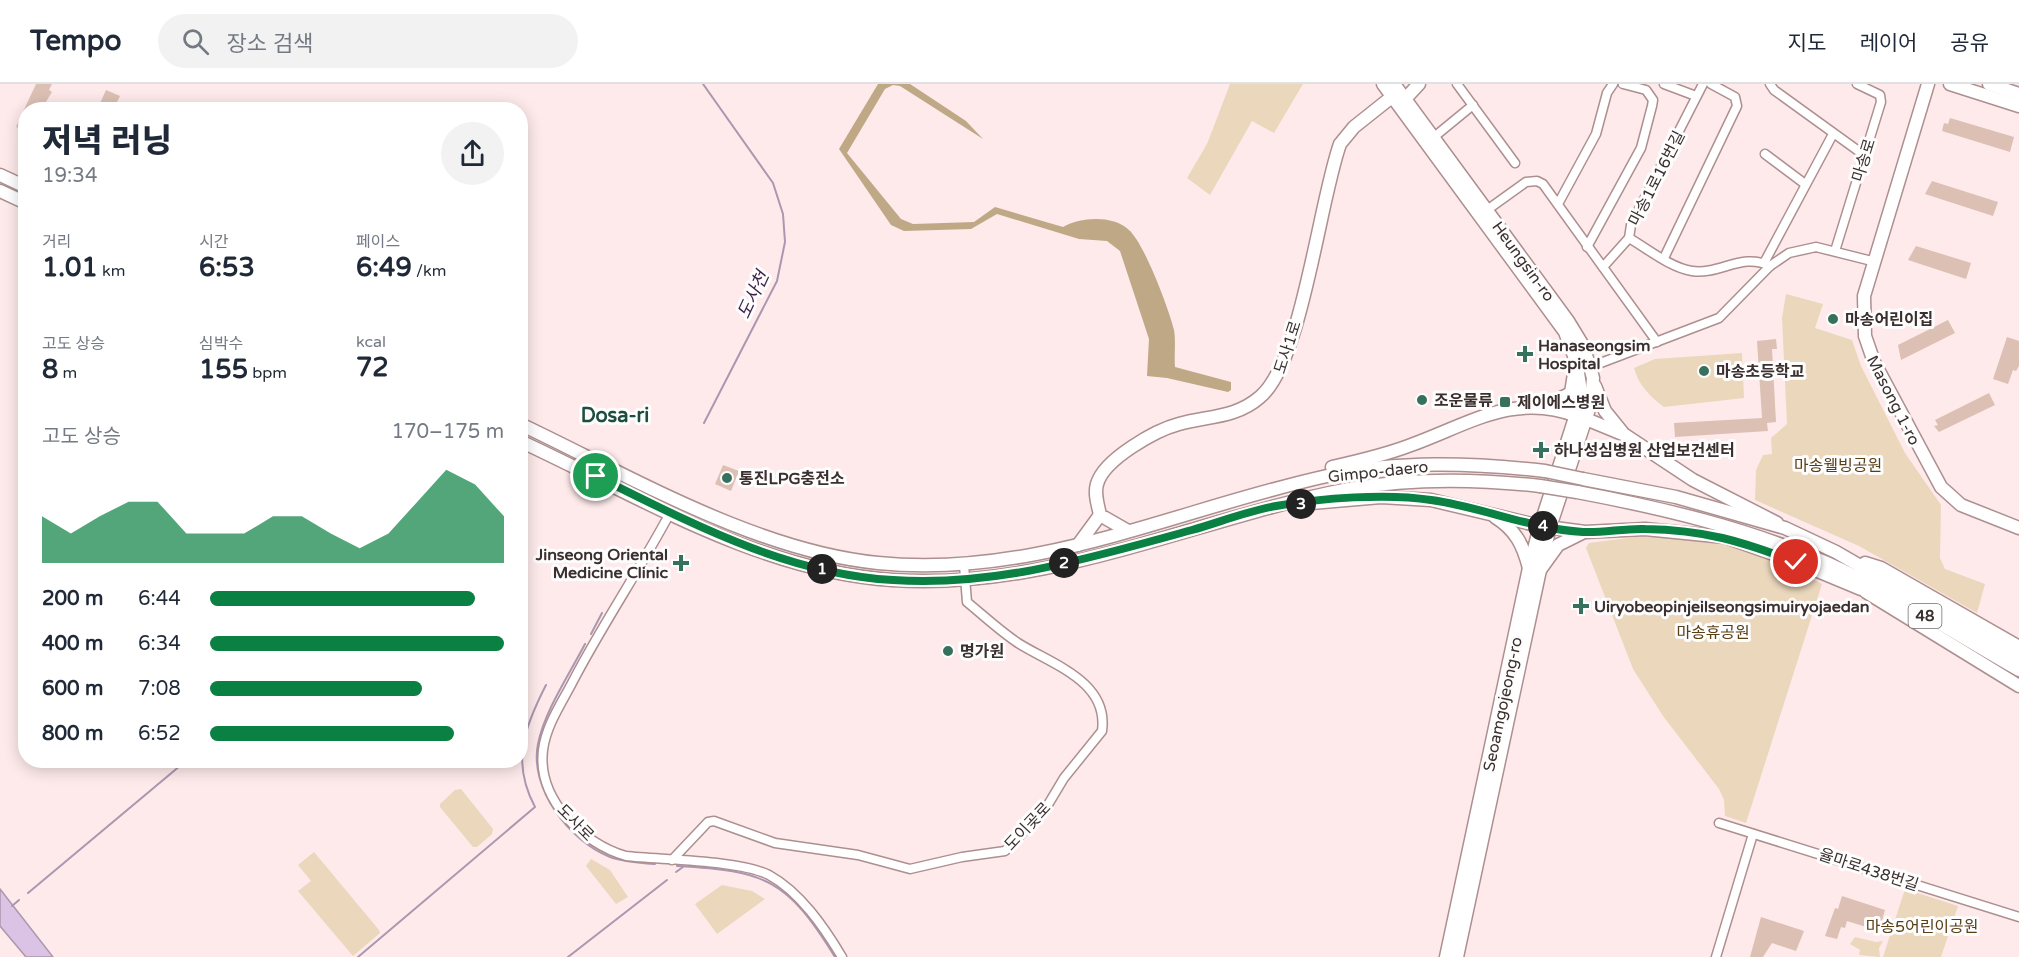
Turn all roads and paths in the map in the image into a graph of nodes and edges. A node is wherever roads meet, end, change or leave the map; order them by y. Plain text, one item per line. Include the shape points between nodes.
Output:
1 (1383, 84) edge
2 (1419, 84) edge
3 (1456, 84) edge
4 (1613, 84) edge
5 (1623, 84) edge
6 (1664, 84) edge
7 (1703, 84) edge
8 (1711, 84) edge
9 (1770, 84) edge
10 (1857, 84) edge
11 (1928, 84) edge
12 (1950, 84) edge
13 (1989, 84) edge
14 (1643, 87) edge
15 (1400, 91) edge
16 (2019, 94) edge
17 (1696, 96) junction
18 (1473, 105) junction
19 (2019, 106) edge
20 (1833, 134) junction
21 (1434, 137) junction
22 (1765, 154) dead end
23 (1864, 155) junction
24 (1515, 163) dead end
25 (0, 175) edge
26 (18, 183) edge
27 (1805, 184) junction
28 (0, 191) edge
29 (18, 199) edge
30 (1558, 204) junction
31 (1486, 210) junction
32 (1629, 238) junction
33 (1587, 247) junction
34 (1835, 250) junction
35 (1664, 258) junction
36 (1872, 261) junction
37 (1767, 265) junction
38 (1603, 267) junction
39 (1657, 342) junction
40 (1576, 361) junction
41 (1591, 372) junction
42 (1543, 407) junction
43 (1582, 418) junction
44 (528, 428) edge
45 (1625, 435) junction
46 (528, 445) edge
47 (1568, 456) joint
48 (1270, 492) junction
49 (1277, 506) junction
50 (1486, 512) junction
51 (670, 513) junction
52 (1100, 515) junction
53 (1545, 526) junction
54 (1785, 528) junction
55 (2019, 528) edge
56 (1128, 531) junction
57 (1584, 532) junction
58 (1078, 545) junction
59 (1836, 552) junction
60 (964, 564) junction
61 (1830, 564) junction
62 (1534, 569) junction
63 (965, 581) junction
64 (1862, 590) junction
65 (2019, 647) edge
66 (2019, 658) edge
67 (2019, 670) edge
68 (2019, 686) edge
69 (1719, 823) dead end
70 (1753, 834) junction
71 (672, 860) junction
72 (2019, 916) edge
73 (842, 957) edge
74 (1446, 957) edge
75 (1457, 957) edge
76 (1716, 957) edge

1 - 15 main road, Heungsin-ro
2 - 15 main road, 도사1로
3 - 18 street
4 - 30 street via 1596,134
5 - 14 street, 마송1로16번길
6 - 17 street
7 - 17 street, 마송1로16번길
8 - 35 street via 1735,97 1737,106
9 - 20 street
10 - 23 street, 마송로 via 1876,92 1881,102
11 - 36 main road, Masong 1-ro
12 - 19 main road
13 - 16 main road
14 - 33 street, 마송1로16번길 via 1653,100 1641,148
15 - 21 main road, Heungsin-ro
15 - 40 main road, Heungsin-ro via 1565,332
15 - 52 main road, 도사1로 via 1354,127 1340,144 1289,344 1274,382 1259,399 1241,410 1168,427 1119,456 1104,470 1096,487
17 - 32 street, 마송1로16번길 via 1631,225
18 - 21 street
18 - 24 street
20 - 23 street
20 - 27 street
21 - 31 main road, Heungsin-ro
22 - 27 street
23 - 34 street, 마송로
25 - 26 main road
27 - 37 street
28 - 29 main road
30 - 31 street via 1543,184 1532,180
30 - 33 street
31 - 41 main road, Heungsin-ro via 1568,321 1582,344
32 - 35 street, 마송1로16번길
32 - 38 street
33 - 38 street
34 - 36 street
34 - 37 street via 1797,250
35 - 37 street, 마송1로16번길 via 1691,271 1708,271 1738,261
36 - 55 main road, Masong 1-ro via 1864,296 1865,336 1874,363 1925,460 1941,487 1961,505
37 - 39 street via 1719,318
38 - 39 street
39 - 41 street
40 - 42 main road via 1571,393
40 - 43 main road, Heungsin-ro
41 - 43 main road, Heungsin-ro
41 - 45 main road via 1605,411
42 - 43 main road
42 - 48 main road via 1498,411 1411,446 1317,471
43 - 45 main road
43 - 47 main road, Heungsin-ro
44 - 60 main road, Gimpo-daero / 48 via 726,521 785,543 878,564
45 - 54 main road via 1693,480
46 - 51 main road, Gimpo-daero / 48
47 - 53 main road, Seoamgojeong-ro
48 - 54 main road, Gimpo-daero / 48, bridge via 1327,475 1378,468 1500,466 1676,497
48 - 56 main road, Gimpo-daero / 48
49 - 50 main road via 1380,497 1431,500
49 - 61 main road, Gimpo-daero / 48, bridge via 1350,489 1418,482 1504,482 1577,492 1688,515 1785,545
49 - 63 main road, Gimpo-daero / 48 via 1031,572
50 - 53 main road
50 - 62 main road via 1515,533
51 - 63 main road, Gimpo-daero / 48 via 742,545 824,570 891,580
51 - 71 street, 도사로 via 593,641 551,724 542,757 551,794 567,818 584,833 610,852
52 - 56 main road
52 - 58 main road
53 - 57 main road
53 - 62 main road, Seoamgojeong-ro
54 - 59 main road, Gimpo-daero / 48
56 - 58 main road, Gimpo-daero / 48
57 - 62 main road via 1558,545
57 - 64 main road via 1645,529 1725,537
58 - 60 main road, Gimpo-daero / 48 via 1018,559
59 - 65 main road via 1881,568
59 - 66 main road, Gimpo-daero / 48
60 - 63 street, 도이곶로
61 - 64 main road
61 - 67 main road, Gimpo-daero / 48
62 - 74 main road, Seoamgojeong-ro
62 - 75 main road, Seoamgojeong-ro
63 - 71 street, 도이곶로 via 967,602 1013,639 1089,687 1104,722 1102,731 1064,778 1046,808 1005,851 900,868 858,855 775,843 714,820
64 - 68 main road
69 - 70 street, 율마로438번길
70 - 72 street, 율마로438번길
70 - 76 street
71 - 73 street, 도사로 via 733,866 766,874 803,904

